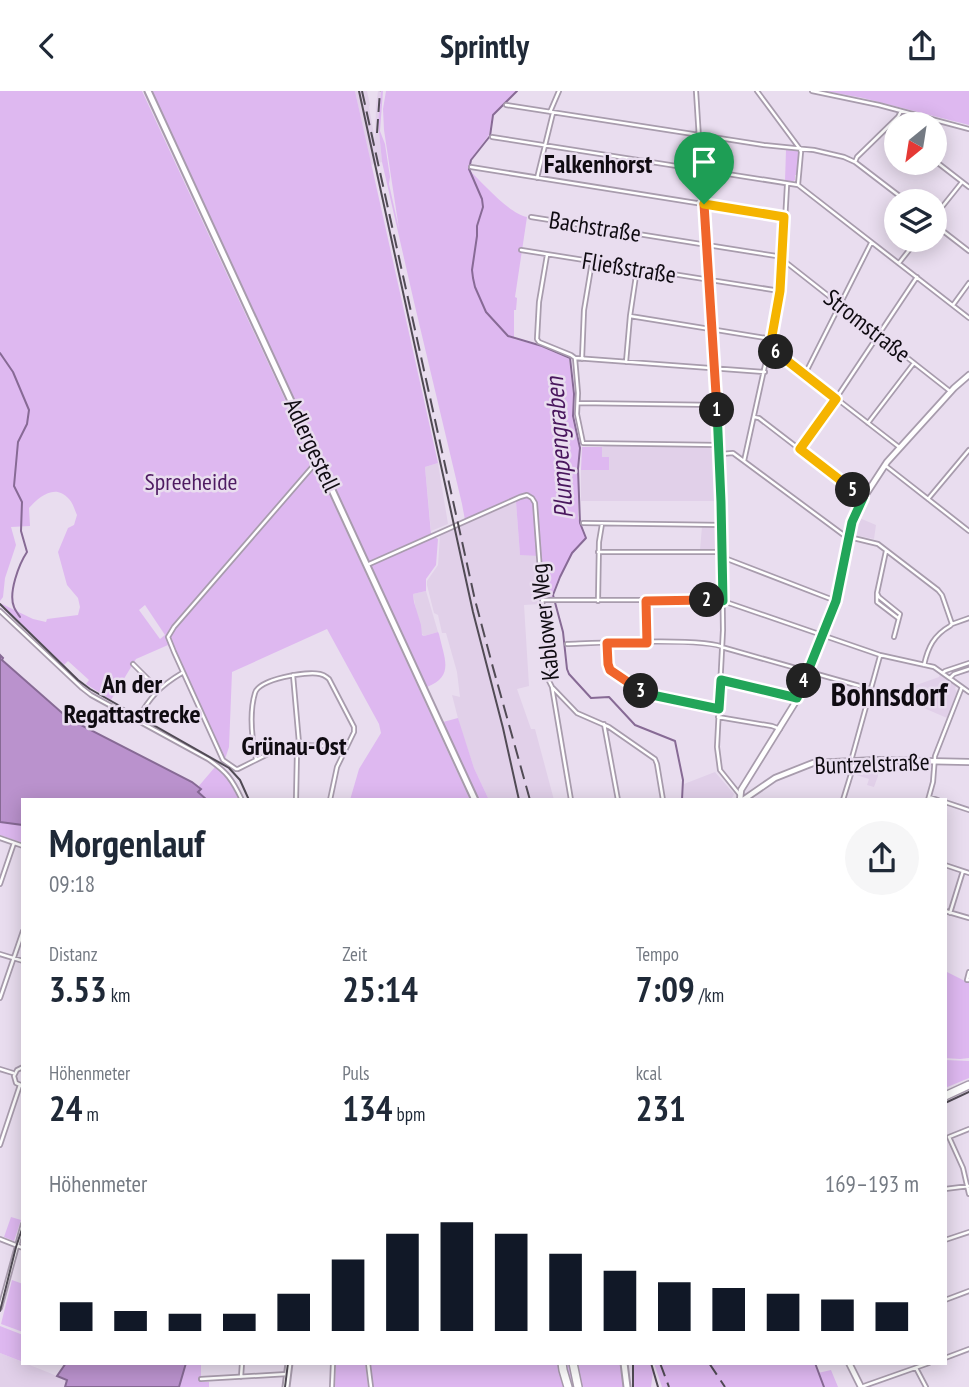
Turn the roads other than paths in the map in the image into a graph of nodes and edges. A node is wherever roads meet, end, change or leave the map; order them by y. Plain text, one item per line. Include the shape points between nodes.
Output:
1 (148, 91) edge
2 (559, 91) edge
3 (696, 91) edge
4 (757, 91) edge
5 (812, 91) edge
6 (506, 105) dead end
7 (901, 111) joint
8 (552, 112) junction
9 (969, 129) edge
10 (884, 131) edge
11 (700, 135) junction
12 (492, 137) dead end
13 (545, 144) junction
14 (800, 149) junction
15 (855, 162) junction
16 (471, 167) dead end
17 (947, 170) edge
18 (702, 171) junction
19 (537, 178) junction
20 (962, 182) junction
21 (787, 183) junction
22 (798, 185) junction
23 (969, 187) edge
24 (890, 189) edge
25 (947, 201) edge
26 (704, 204) junction
27 (531, 217) dead end
28 (784, 217) junction
29 (947, 233) edge
30 (872, 242) junction
31 (707, 246) junction
32 (521, 250) dead end
33 (969, 251) edge
34 (907, 252) edge
35 (547, 255) junction
36 (783, 258) junction
37 (592, 262) junction
38 (899, 263) junction
39 (637, 269) junction
40 (917, 277) junction
41 (709, 281) junction
42 (969, 283) edge
43 (780, 291) junction
44 (840, 305) junction
45 (953, 305) junction
46 (630, 316) junction
47 (969, 318) edge
48 (711, 330) junction
49 (879, 335) junction
50 (772, 339) junction
51 (770, 347) junction
52 (575, 358) junction
53 (582, 359) junction
54 (626, 362) junction
55 (914, 363) junction
56 (713, 369) junction
57 (765, 372) junction
58 (805, 374) junction
59 (969, 375) edge
60 (951, 392) junction
61 (836, 399) junction
62 (578, 403) junction
63 (717, 405) junction
64 (754, 417) junction
65 (868, 423) junction
66 (719, 445) junction
67 (899, 447) junction
68 (800, 449) junction
69 (969, 450) edge
70 (719, 454) junction
71 (744, 461) junction
72 (320, 462) junction
73 (885, 465) junction
74 (863, 498) junction
75 (928, 499) junction
76 (583, 523) dead end
77 (601, 524) junction
78 (722, 524) junction
79 (969, 531) edge
80 (848, 537) junction
81 (886, 551) junction
82 (598, 552) junction
83 (721, 552) junction
84 (722, 557) junction
85 (367, 565) junction
86 (542, 600) junction
87 (598, 601) junction
88 (646, 601) junction
89 (723, 601) junction
90 (836, 601) junction
91 (0, 611) edge
92 (969, 618) edge
93 (952, 624) junction
94 (822, 635) junction
95 (894, 638) dead end
96 (607, 643) junction
97 (647, 643) junction
98 (567, 644) dead end
99 (722, 646) junction
100 (880, 655) junction
101 (969, 663) edge
102 (133, 664) dead end
103 (924, 665) junction
104 (969, 669) edge
105 (808, 671) junction
106 (183, 672) junction
107 (943, 673) junction
108 (293, 675) junction
109 (950, 678) junction
110 (721, 680) junction
111 (552, 687) junction
112 (962, 687) junction
113 (158, 689) junction
114 (870, 689) junction
115 (969, 692) edge
116 (797, 698) junction
117 (719, 709) junction
118 (718, 717) junction
119 (137, 720) junction
120 (604, 724) junction
121 (780, 729) junction
122 (298, 747) junction
123 (343, 752) junction
124 (256, 759) junction
125 (853, 761) junction
126 (934, 761) junction
127 (969, 762) edge
128 (228, 764) junction
129 (224, 770) junction
130 (241, 798) edge
131 (296, 798) edge
132 (330, 798) edge
133 (474, 798) edge
134 (570, 798) edge
135 (618, 798) edge
136 (663, 798) edge
137 (745, 798) edge
138 (844, 798) edge
139 (928, 798) edge
140 (947, 803) edge
141 (969, 810) edge
142 (0, 838) edge
143 (14, 843) junction
144 (21, 845) edge
145 (947, 866) edge
146 (963, 871) junction
147 (969, 873) edge
148 (0, 884) edge
149 (947, 912) edge
150 (950, 913) junction
151 (969, 918) edge
152 (21, 937) edge
153 (0, 954) edge
154 (14, 958) junction
155 (21, 960) edge
156 (969, 973) edge
157 (969, 980) edge
158 (0, 998) edge
159 (21, 1068) edge
160 (0, 1069) edge
161 (15, 1074) junction
162 (969, 1083) edge
163 (21, 1085) edge
164 (947, 1093) edge
165 (969, 1129) edge
166 (0, 1145) edge
167 (969, 1186) edge
168 (947, 1189) edge
169 (969, 1195) edge
170 (21, 1230) edge
171 (969, 1232) edge
172 (0, 1239) edge
173 (947, 1239) edge
174 (16, 1245) junction
175 (21, 1247) edge
176 (3, 1288) edge
177 (969, 1291) edge
178 (947, 1299) edge
179 (0, 1308) edge
180 (969, 1349) edge
181 (947, 1357) edge
182 (242, 1365) edge
183 (289, 1365) edge
184 (333, 1365) edge
185 (368, 1365) edge
186 (562, 1365) edge
187 (573, 1365) edge
188 (624, 1365) edge
189 (850, 1365) edge
190 (924, 1365) edge
191 (916, 1368) junction
192 (287, 1374) junction
193 (241, 1377) junction
194 (201, 1379) dead end
195 (286, 1387) edge
196 (332, 1387) edge
197 (371, 1387) edge
198 (568, 1387) edge
199 (578, 1387) edge
200 (626, 1387) edge
201 (861, 1387) edge
202 (926, 1387) edge

1 - 72 main road, Adlergestell
2 - 8 street
3 - 11 street
4 - 14 street
5 - 7 street
6 - 8 street
7 - 9 street
8 - 11 street
8 - 13 street
10 - 15 street
11 - 14 street
11 - 18 street
12 - 13 street
13 - 18 street
13 - 19 street
14 - 15 street
14 - 22 street
15 - 24 street
16 - 19 street
17 - 20 street
18 - 21 street
18 - 26 street
19 - 26 street
20 - 23 street
20 - 25 street
21 - 22 street
21 - 28 street
22 - 30 street
26 - 28 street
26 - 31 street
27 - 31 street, Bachstraße
28 - 36 street
29 - 33 street
30 - 38 street
30 - 44 street
31 - 36 street, Bachstraße
31 - 41 street
32 - 35 street, Fließstraße
34 - 38 street
35 - 37 street, Fließstraße
35 - 52 street via 537,339
36 - 43 street
36 - 44 street, Stromstraße
37 - 39 street, Fließstraße
37 - 53 street
38 - 40 street
39 - 41 street, Fließstraße
39 - 46 street
40 - 45 street
40 - 49 street
41 - 43 street, Fließstraße
41 - 48 street
42 - 45 street
43 - 50 street
44 - 49 street, Stromstraße
44 - 58 street
45 - 47 street
46 - 48 street
46 - 54 street
48 - 50 street
48 - 56 street
49 - 55 street, Stromstraße
49 - 61 street
50 - 51 street
51 - 57 street
51 - 58 street
52 - 53 street
52 - 62 street
53 - 54 street
54 - 56 street
55 - 60 street, Stromstraße
55 - 65 street
56 - 57 street
56 - 63 street
57 - 64 street
58 - 61 street
59 - 60 street
60 - 67 street
61 - 65 street
61 - 68 street
62 - 63 street
62 - 66 street via 583,443
63 - 66 street
64 - 68 street
64 - 71 street
65 - 67 street
66 - 70 street
67 - 73 street
68 - 74 street
69 - 75 street
70 - 71 street via 733,453
70 - 78 street
71 - 80 street
72 - 85 main road, Adlergestell
72 - 106 street via 171,631 169,641
73 - 74 street
73 - 75 street
74 - 80 street
75 - 79 street
76 - 77 street
77 - 78 street
77 - 82 street
78 - 83 street
80 - 81 street via 876,543
80 - 90 street
81 - 93 street via 940,592
81 - 95 street via 877,593 900,614
82 - 83 street
82 - 87 street
83 - 84 street
84 - 89 street
84 - 90 street
85 - 86 street, Kablower Weg via 527,495 535,503
85 - 133 main road, Adlergestell
86 - 87 street
86 - 111 street, Kablower Weg
87 - 88 street
88 - 89 street
88 - 97 street
89 - 94 street
89 - 99 street
90 - 94 street
91 - 119 street via 82,688
92 - 93 street
93 - 103 street via 932,641
94 - 100 street
94 - 105 street
96 - 97 street
96 - 98 street
96 - 117 street via 610,670 633,686 652,695
97 - 99 street
99 - 105 street
99 - 110 street
100 - 103 street
100 - 114 street
101 - 107 street
102 - 113 street
103 - 107 street
104 - 109 street
105 - 114 street
105 - 116 street
106 - 113 street
106 - 128 street
107 - 109 street
108 - 122 street
108 - 123 street via 319,673 329,679 354,727
108 - 124 street via 255,693 252,734
109 - 112 street
110 - 116 street
110 - 117 street
111 - 120 street via 577,713
111 - 134 street, Kablower Weg
112 - 115 street
112 - 126 street
113 - 119 street
114 - 125 street
116 - 121 street
117 - 118 street
118 - 121 street
118 - 137 street via 719,769
119 - 129 street
120 - 135 street
120 - 136 street via 655,759
121 - 137 street via 741,790
122 - 123 street via 317,744
122 - 124 street
122 - 131 street
123 - 132 street
124 - 128 street via 238,769
125 - 126 street, Buntzelstraße
125 - 137 street, Buntzelstraße via 806,764
125 - 138 street
126 - 127 street, Buntzelstraße
126 - 139 street
128 - 129 street
129 - 130 street
140 - 141 street
142 - 143 street
143 - 144 street
143 - 148 street
145 - 146 street
146 - 147 street
146 - 150 street
149 - 150 street
150 - 151 street
152 - 154 street
153 - 154 street
154 - 155 street
154 - 158 street
156 - 157 street
159 - 161 street
160 - 161 street
161 - 163 street
162 - 164 main road
163 - 166 street
165 - 167 street via 949,1137
167 - 168 street
167 - 169 street
170 - 174 street
171 - 173 street
172 - 174 street
174 - 175 street
174 - 176 street
176 - 179 street
177 - 178 street
180 - 181 street
182 - 193 street
183 - 192 main road
184 - 196 street
185 - 197 street
186 - 198 main road
187 - 199 main road
188 - 200 main road
189 - 201 street
190 - 191 street
191 - 201 street
191 - 202 street
192 - 193 street
192 - 195 main road
193 - 194 street

